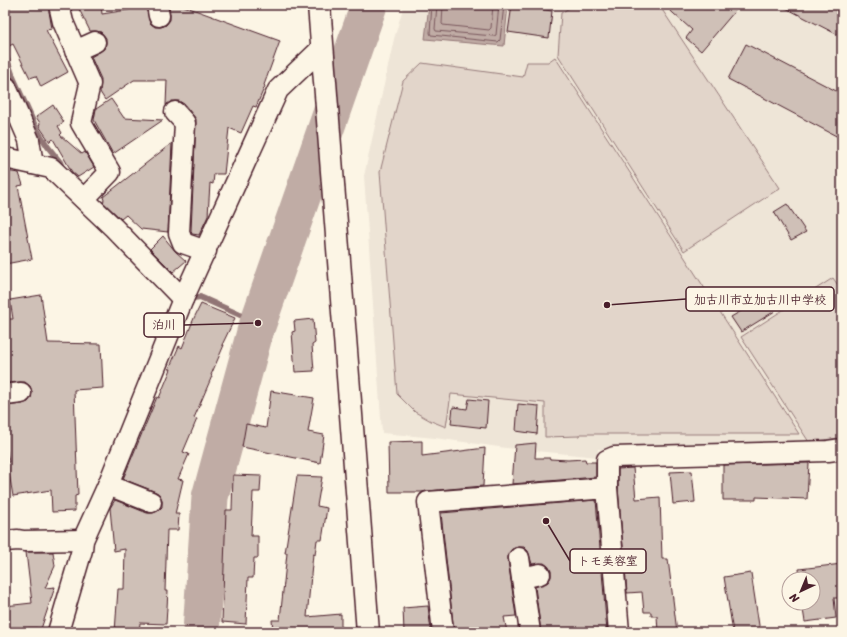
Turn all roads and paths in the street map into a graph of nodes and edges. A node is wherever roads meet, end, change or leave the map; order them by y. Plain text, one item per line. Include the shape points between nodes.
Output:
1 (60, 5) edge
2 (319, 5) edge
3 (95, 42) dead end
4 (322, 48) junction
5 (75, 50) junction
6 (6, 87) edge
7 (175, 112) dead end
8 (5, 160) edge
9 (33, 164) junction
10 (84, 199) junction
11 (206, 251) junction
12 (183, 299) junction
13 (842, 449) edge
14 (108, 485) junction
15 (607, 488) junction
16 (151, 502) dead end
17 (83, 540) junction
18 (5, 541) edge
19 (519, 558) dead end
20 (58, 632) edge
21 (368, 632) edge
22 (443, 632) edge
23 (530, 632) edge
24 (619, 632) edge

1 - 5 street via 63,22
2 - 4 street
3 - 5 street
4 - 11 street via 278,90
4 - 21 street
5 - 10 street via 90,84 82,123 110,172
6 - 9 street via 29,140
7 - 11 street via 185,123 179,233 183,243
8 - 9 street
9 - 10 street via 51,168
10 - 12 street
11 - 12 street
12 - 14 street
13 - 15 street via 614,457 607,460
14 - 16 street
14 - 17 street
15 - 22 street via 428,502
15 - 24 street
17 - 18 street
17 - 20 street
19 - 23 street via 531,576

